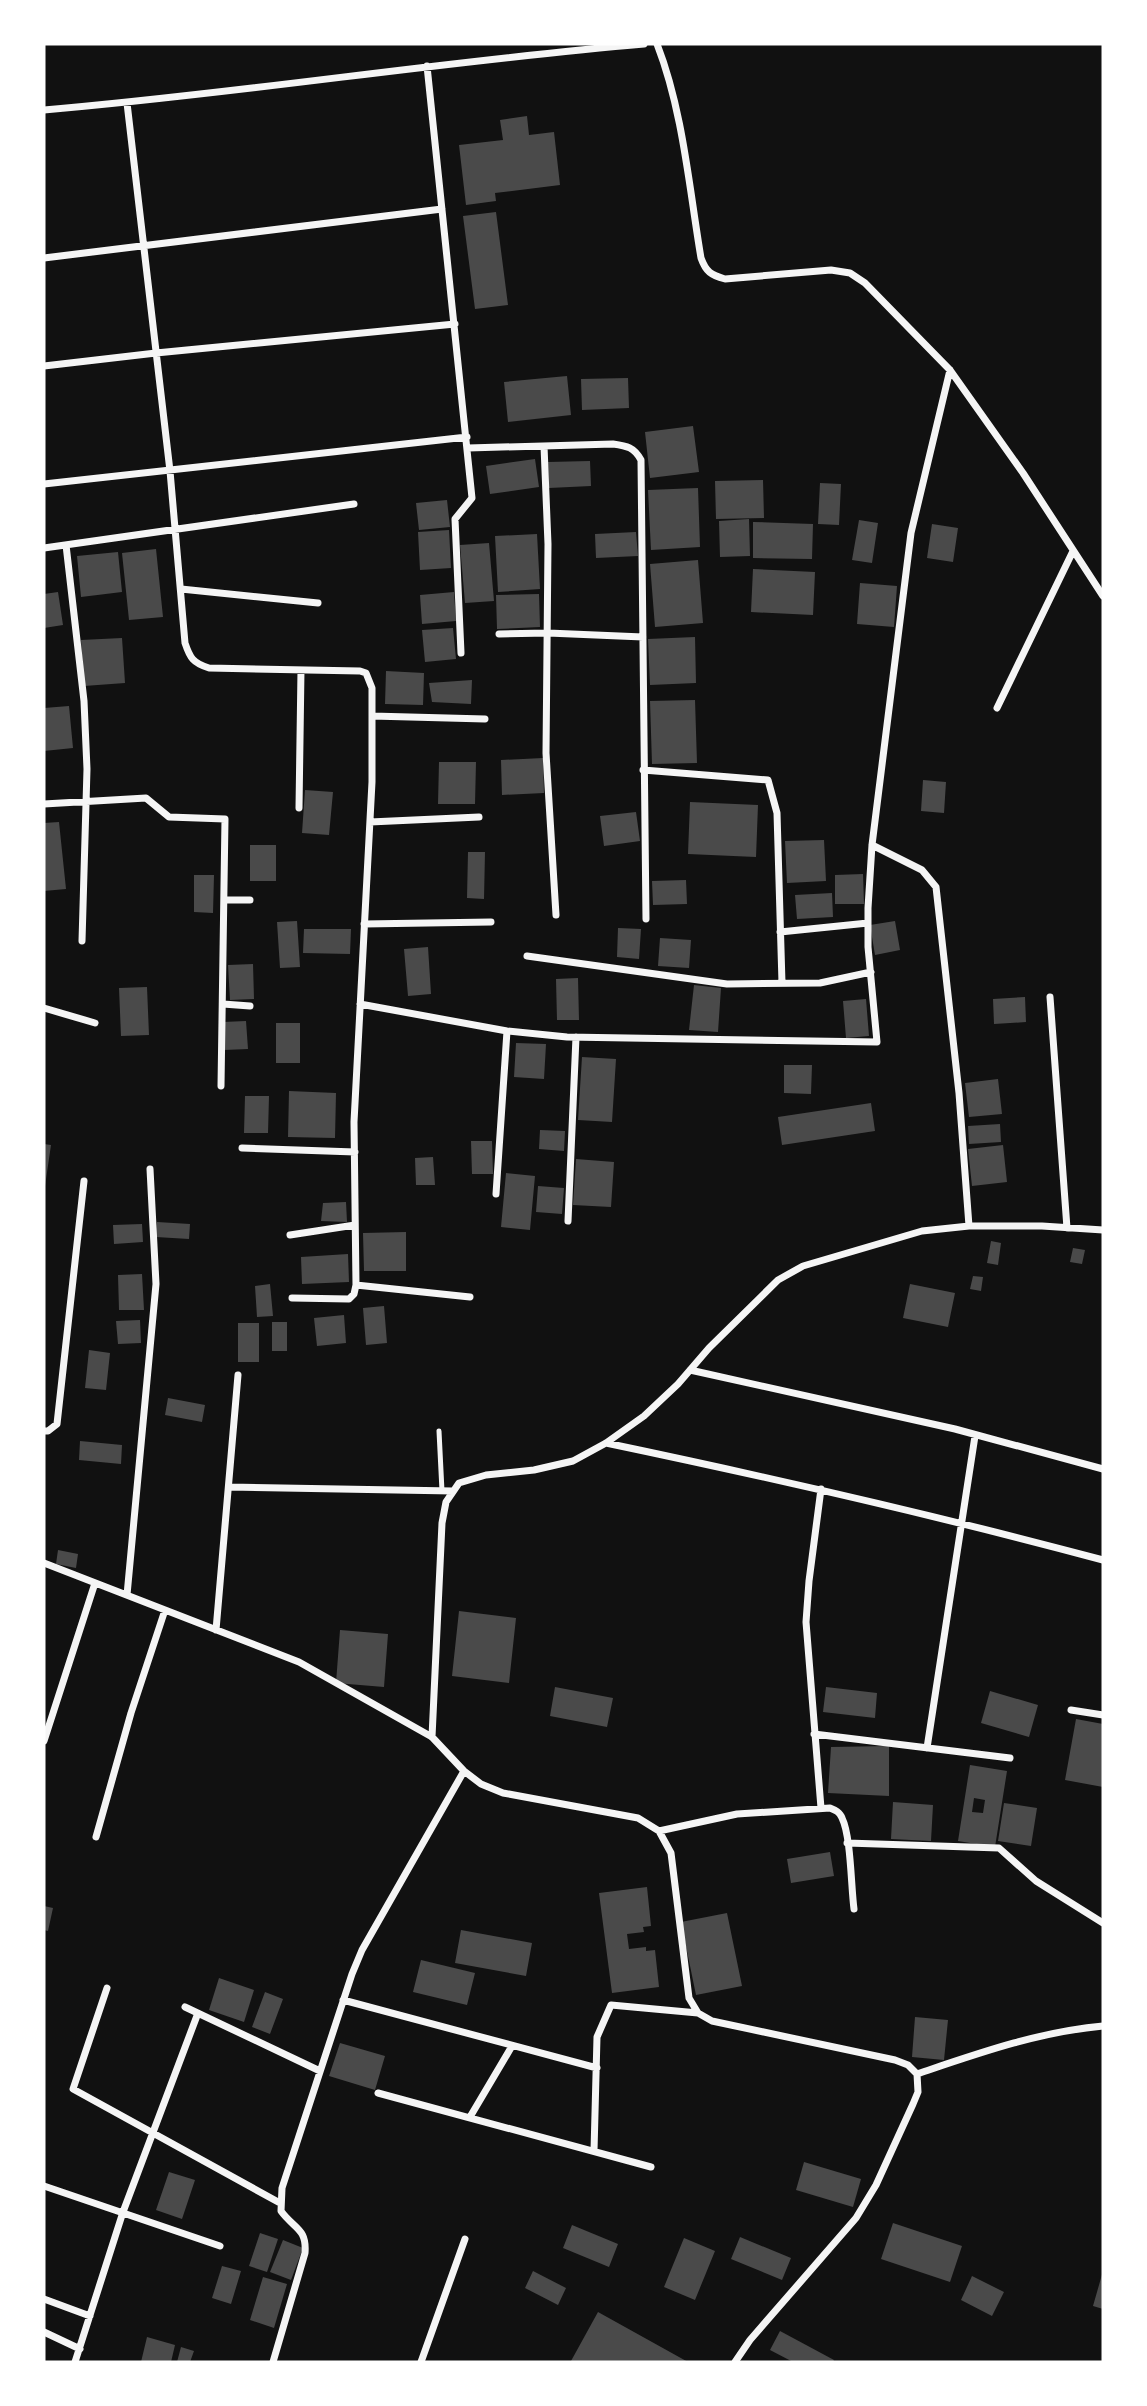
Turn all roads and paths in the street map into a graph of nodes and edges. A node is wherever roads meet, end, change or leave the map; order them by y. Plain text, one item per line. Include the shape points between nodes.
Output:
1 (644, 44) edge
2 (657, 44) edge
3 (540, 48) edge
4 (427, 66) junction
5 (127, 103) junction
6 (44, 110) edge
7 (442, 209) junction
8 (144, 245) junction
9 (44, 258) edge
10 (455, 324) junction
11 (156, 352) junction
12 (44, 366) edge
13 (950, 370) junction
14 (467, 438) junction
15 (544, 446) junction
16 (468, 448) junction
17 (170, 471) junction
18 (44, 484) edge
19 (354, 504) dead end
20 (176, 530) junction
21 (66, 545) junction
22 (44, 548) edge
23 (1073, 551) junction
24 (181, 589) junction
25 (1103, 596) edge
26 (318, 603) dead end
27 (548, 633) junction
28 (499, 634) dead end
29 (643, 637) junction
30 (461, 653) dead end
31 (301, 670) junction
32 (997, 708) dead end
33 (372, 716) junction
34 (485, 719) dead end
35 (643, 770) junction
36 (86, 800) junction
37 (44, 804) edge
38 (299, 808) dead end
39 (479, 817) dead end
40 (370, 822) junction
41 (872, 845) junction
42 (224, 900) junction
43 (250, 900) dead end
44 (556, 915) dead end
45 (646, 919) dead end
46 (491, 922) dead end
47 (868, 923) junction
48 (365, 924) junction
49 (780, 932) junction
50 (82, 941) dead end
51 (527, 956) dead end
52 (871, 972) junction
53 (782, 983) junction
54 (1050, 997) dead end
55 (223, 1004) junction
56 (360, 1004) junction
57 (250, 1006) dead end
58 (44, 1007) edge
59 (96, 1023) dead end
60 (507, 1031) junction
61 (576, 1037) junction
62 (221, 1086) dead end
63 (243, 1148) dead end
64 (355, 1152) junction
65 (150, 1169) dead end
66 (84, 1181) dead end
67 (496, 1194) dead end
68 (568, 1221) dead end
69 (355, 1225) junction
70 (969, 1226) junction
71 (1067, 1228) junction
72 (1103, 1230) edge
73 (290, 1235) dead end
74 (356, 1285) junction
75 (470, 1297) dead end
76 (292, 1298) dead end
77 (690, 1370) junction
78 (238, 1375) dead end
79 (44, 1431) edge
80 (439, 1431) dead end
81 (975, 1436) junction
82 (607, 1443) junction
83 (1103, 1469) edge
84 (229, 1486) junction
85 (821, 1489) junction
86 (442, 1491) junction
87 (453, 1491) junction
88 (962, 1522) junction
89 (1103, 1560) edge
90 (44, 1563) edge
91 (95, 1583) junction
92 (127, 1595) junction
93 (165, 1610) junction
94 (216, 1630) junction
95 (1071, 1710) dead end
96 (1103, 1715) edge
97 (814, 1734) junction
98 (432, 1737) junction
99 (44, 1741) edge
100 (928, 1748) junction
101 (1010, 1758) dead end
102 (464, 1771) junction
103 (821, 1808) junction
104 (659, 1831) junction
105 (96, 1837) dead end
106 (847, 1843) junction
107 (854, 1909) dead end
108 (1103, 1923) edge
109 (107, 1988) dead end
110 (343, 2000) junction
111 (185, 2007) dead end
112 (198, 2013) junction
113 (698, 2013) junction
114 (1103, 2026) edge
115 (512, 2046) junction
116 (597, 2068) junction
117 (320, 2071) junction
118 (917, 2074) junction
119 (378, 2093) dead end
120 (470, 2116) junction
121 (153, 2133) junction
122 (594, 2151) junction
123 (651, 2167) dead end
124 (44, 2186) edge
125 (280, 2203) junction
126 (124, 2212) junction
127 (465, 2239) dead end
128 (220, 2246) dead end
129 (44, 2299) edge
130 (90, 2316) junction
131 (44, 2332) edge
132 (80, 2349) junction
133 (75, 2362) edge
134 (273, 2362) edge
135 (421, 2362) edge
136 (735, 2362) edge

1 - 3 street
2 - 13 street via 675,102 706,270 725,279 831,270 850,273
3 - 4 street
4 - 5 street
4 - 7 street
5 - 6 street
5 - 8 street
7 - 8 street
7 - 10 street
8 - 9 street
8 - 11 street
10 - 11 street
10 - 14 street
11 - 12 street
11 - 17 street
13 - 23 street
13 - 41 street via 911,533
14 - 16 street
14 - 17 street
15 - 16 street
15 - 27 street
15 - 29 street via 628,446 641,460
16 - 30 street via 472,498 455,519
17 - 18 street
17 - 20 street
19 - 20 street
20 - 21 street
20 - 24 street
21 - 22 street
21 - 36 street via 84,701
23 - 25 street
23 - 32 street
24 - 26 street
24 - 31 street via 185,643 195,664
27 - 28 street
27 - 29 street
27 - 44 street via 546,753
29 - 35 street
31 - 33 street via 366,673 372,688
31 - 38 street
33 - 34 street
33 - 40 street
35 - 45 street
35 - 49 street via 768,780 777,813
36 - 37 street
36 - 42 street via 146,798 169,817 225,819
36 - 50 street
39 - 40 street
40 - 48 street
41 - 47 street
41 - 70 street via 922,870 936,887
42 - 43 street
42 - 55 street
46 - 48 street
47 - 49 street
47 - 52 street
48 - 56 street
49 - 53 street
51 - 53 street via 727,985
52 - 53 street via 820,983
52 - 61 street via 877,1042
54 - 71 street
55 - 57 street
55 - 62 street
56 - 60 street
56 - 64 street
58 - 59 street
60 - 61 street
60 - 67 street
61 - 68 street
63 - 64 street
64 - 69 street
65 - 92 street via 156,1284
66 - 79 street via 57,1424
69 - 73 street
69 - 74 street
70 - 71 street
70 - 77 street via 922,1231 803,1266 778,1280
71 - 72 street
74 - 75 street
74 - 76 street via 349,1299
77 - 81 street
77 - 82 street via 644,1416
78 - 84 street
80 - 86 lane
81 - 83 street
81 - 88 street
82 - 85 street
82 - 87 street via 573,1461 486,1475 460,1483
84 - 86 street
84 - 94 street
85 - 88 street
85 - 97 street via 806,1622
86 - 87 street
87 - 98 street via 442,1523
88 - 89 street
88 - 100 street
90 - 91 street
91 - 92 street
91 - 99 street
92 - 93 street
93 - 94 street
93 - 105 street
94 - 98 street via 299,1662
95 - 96 street
97 - 100 street
97 - 103 street
98 - 102 street
100 - 101 street
102 - 104 street via 503,1793 638,1818
102 - 110 street via 362,1950
103 - 104 street via 737,1814
103 - 106 street via 838,1811
104 - 113 street via 671,1853 689,1998
106 - 107 street
106 - 108 street via 999,1848 1036,1881
109 - 121 street via 74,2089
110 - 115 street
110 - 117 street
111 - 112 street
112 - 117 street
112 - 121 street
113 - 116 street via 611,2005 597,2037
113 - 118 street via 712,2021 895,2060
114 - 118 street via 1051,2033
115 - 116 street
115 - 120 street
116 - 122 street
117 - 125 street
118 - 136 street via 913,2104 856,2218
119 - 120 street
120 - 122 street
121 - 125 street
121 - 126 street
122 - 123 street
124 - 126 street
125 - 134 street via 281,2211 306,2241
126 - 128 street
126 - 130 street
127 - 135 street
129 - 130 street
130 - 132 street
131 - 132 street
132 - 133 street

